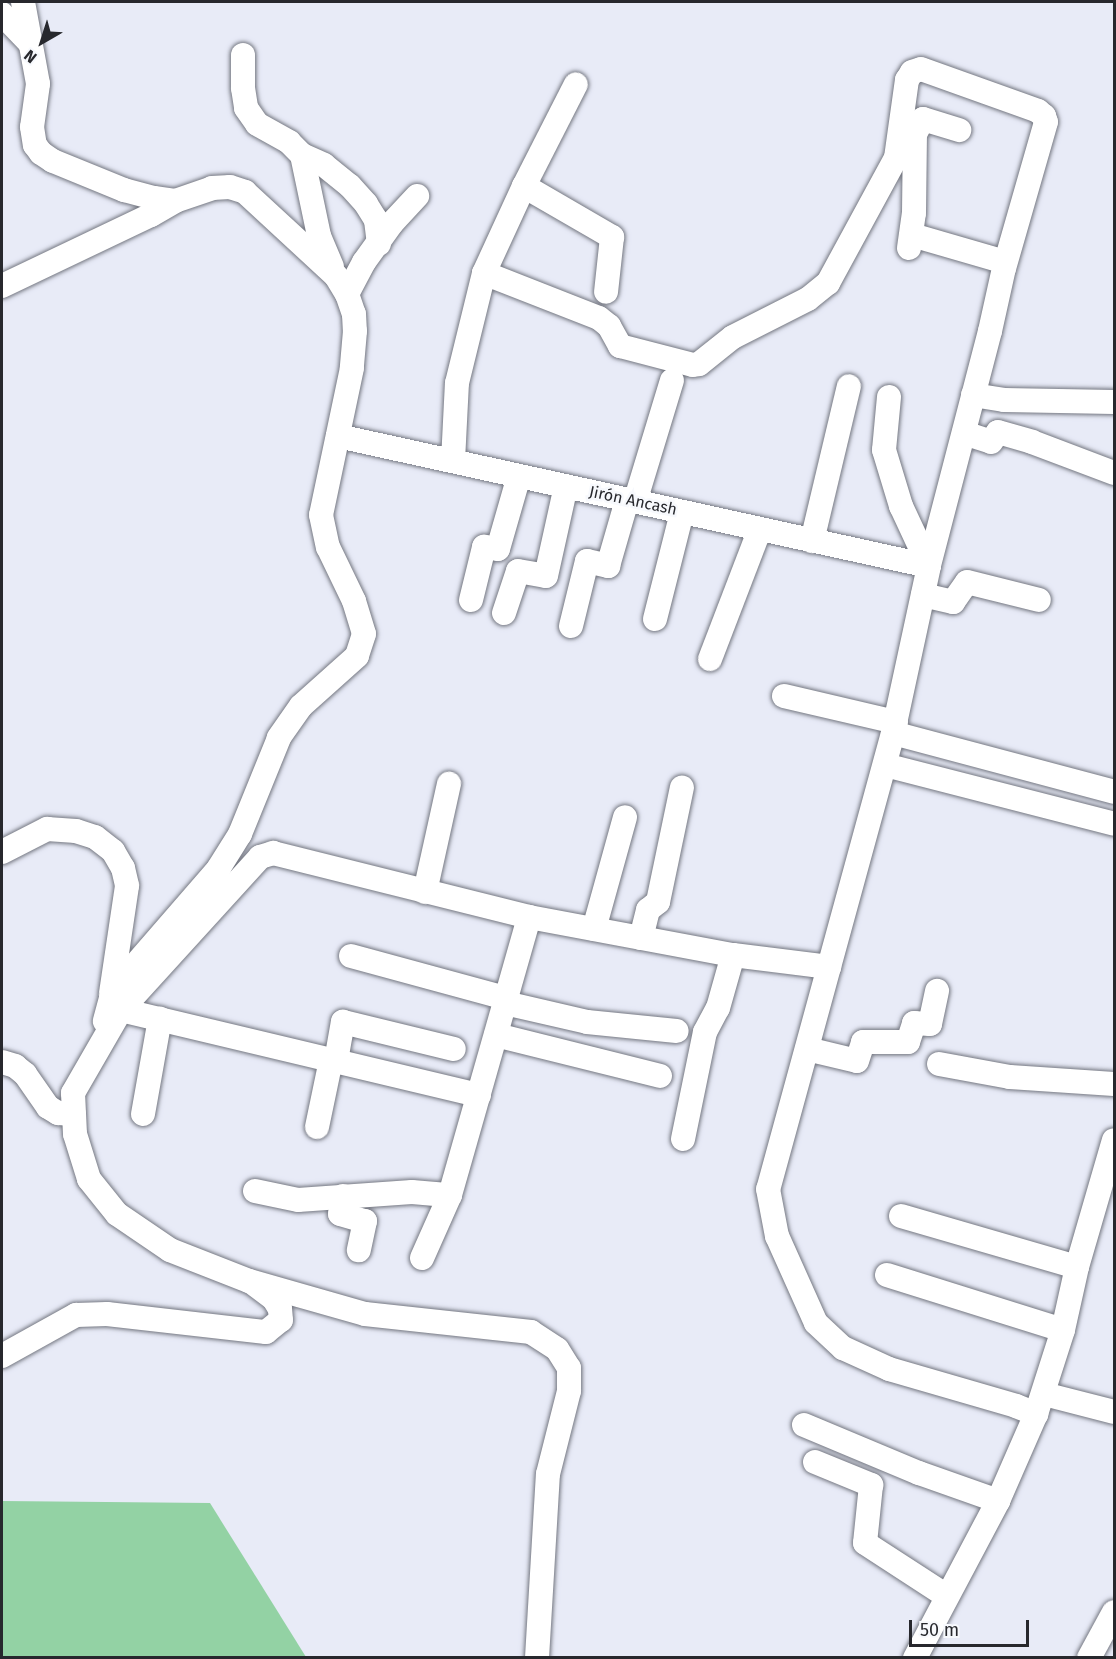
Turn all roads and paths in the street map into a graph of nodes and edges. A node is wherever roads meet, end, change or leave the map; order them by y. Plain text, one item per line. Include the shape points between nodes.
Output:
1 (23, 2) edge
2 (2, 14) edge
3 (29, 42) junction
4 (243, 55) dead end
5 (576, 84) dead end
6 (959, 130) dead end
7 (302, 155) junction
8 (524, 186) junction
9 (417, 196) dead end
10 (175, 201) junction
11 (379, 244) junction
12 (1005, 262) junction
13 (484, 273) junction
14 (342, 285) junction
15 (2, 286) edge
16 (606, 292) dead end
17 (672, 380) dead end
18 (849, 386) dead end
19 (973, 395) junction
20 (889, 397) dead end
21 (1114, 402) edge
22 (964, 433) junction
23 (338, 436) junction
24 (453, 461) junction
25 (1114, 473) edge
26 (519, 476) junction
27 (566, 486) junction
28 (631, 501) junction
29 (682, 512) junction
30 (760, 529) junction
31 (812, 541) junction
32 (929, 566) junction
33 (923, 595) junction
34 (471, 600) dead end
35 (1040, 600) dead end
36 (504, 613) dead end
37 (655, 619) dead end
38 (571, 626) dead end
39 (710, 659) dead end
40 (784, 696) dead end
41 (895, 727) junction
42 (885, 765) junction
43 (449, 784) dead end
44 (682, 787) dead end
45 (1114, 792) edge
46 (624, 817) dead end
47 (1114, 824) edge
48 (2, 852) edge
49 (425, 892) junction
50 (529, 916) junction
51 (594, 929) junction
52 (641, 938) junction
53 (733, 955) junction
54 (351, 956) dead end
55 (830, 968) junction
56 (937, 991) dead end
57 (505, 1001) junction
58 (116, 1004) junction
59 (160, 1018) junction
60 (677, 1031) dead end
61 (496, 1035) junction
62 (454, 1049) dead end
63 (807, 1049) junction
64 (333, 1060) junction
65 (2, 1062) edge
66 (939, 1064) dead end
67 (660, 1076) dead end
68 (1114, 1084) edge
69 (479, 1095) junction
70 (74, 1114) junction
71 (143, 1114) dead end
72 (317, 1127) dead end
73 (683, 1138) dead end
74 (1114, 1140) edge
75 (255, 1191) dead end
76 (450, 1195) junction
77 (343, 1196) junction
78 (901, 1216) dead end
79 (359, 1250) dead end
80 (422, 1258) dead end
81 (1077, 1268) junction
82 (887, 1275) dead end
83 (249, 1281) junction
84 (1063, 1330) junction
85 (2, 1356) edge
86 (1040, 1404) junction
87 (1114, 1412) edge
88 (804, 1425) dead end
89 (815, 1462) dead end
90 (998, 1501) junction
91 (977, 1542) junction
92 (942, 1593) junction
93 (1114, 1612) edge
94 (537, 1658) edge
95 (897, 1658) edge
96 (915, 1658) edge
97 (1089, 1658) edge

1 - 3 street
2 - 3 street
3 - 10 street via 38,84 32,127 35,145 41,153 124,190
4 - 7 street via 246,108 257,124 289,142
5 - 8 street
6 - 12 street via 923,119 915,134 910,241
7 - 11 street via 324,165 366,204 376,220
7 - 14 street via 319,236
8 - 13 street
8 - 16 street via 612,237
9 - 11 street via 392,222
10 - 14 street via 212,188 230,187 245,192
10 - 15 street
11 - 14 street
12 - 13 street via 1046,122 1044,116 921,69 912,72 907,80 896,158 828,283 808,299 733,337 699,364 620,346 609,326 599,318
12 - 19 street
13 - 24 street via 457,382
14 - 23 street via 354,314 355,331
17 - 28 street
18 - 31 street
19 - 21 street via 1004,400
19 - 22 street
20 - 32 street via 884,450 901,506
22 - 25 street via 991,442 998,432
22 - 32 street
23 - 24 street, Jirón Ancash
23 - 58 street via 321,515 328,547 354,601 364,634 357,656 301,706 279,738 240,834 219,868 122,980
24 - 26 street, Jirón Ancash
26 - 27 street, Jirón Ancash
26 - 34 street via 498,549 484,547
27 - 28 street, Jirón Ancash
27 - 36 street via 546,576 518,571
28 - 29 street, Jirón Ancash
28 - 38 street via 608,566 587,561
29 - 30 street, Jirón Ancash
29 - 37 street
30 - 31 street, Jirón Ancash
30 - 39 street
31 - 32 street, Jirón Ancash
32 - 33 street
33 - 35 street via 952,602 967,582
33 - 41 street
40 - 41 street
41 - 42 street
41 - 45 street
42 - 47 street
42 - 55 street
43 - 49 street
44 - 52 street via 658,902 648,909
46 - 51 street
48 - 58 street via 47,829 95,837 113,851 127,886
49 - 50 street
49 - 58 street via 273,853 260,857
50 - 51 street
50 - 57 street
51 - 52 street
52 - 53 street
53 - 55 street
53 - 73 street via 718,1008 705,1032
54 - 57 street
55 - 63 street
56 - 63 street via 930,1024 914,1023 908,1042 863,1042 857,1061
57 - 60 street via 587,1022
57 - 61 street
58 - 59 street
58 - 70 street via 98,1050 74,1093
59 - 64 street
59 - 71 street
61 - 67 street
61 - 69 street
62 - 64 street via 344,1022
63 - 86 street via 768,1189 777,1236 816,1323 843,1348 889,1369 1016,1406
64 - 69 street
64 - 72 street
65 - 70 street via 25,1074 48,1107 58,1113
66 - 68 street via 1010,1077
69 - 76 street
70 - 83 street via 75,1134 89,1179 117,1214 170,1250
74 - 81 street
75 - 77 street via 298,1200
76 - 77 street via 412,1192
76 - 80 street
77 - 79 street via 340,1214 365,1221
78 - 81 street
81 - 84 street
82 - 84 street
83 - 85 street via 280,1309 281,1320 266,1332 107,1314 76,1315
83 - 94 street via 365,1314 531,1332 557,1348 569,1368 569,1392 548,1474
84 - 86 street
86 - 87 street
86 - 90 street
88 - 90 street
89 - 92 street via 871,1485 865,1543
90 - 91 street
91 - 92 street
91 - 96 street
92 - 95 street
93 - 97 street

